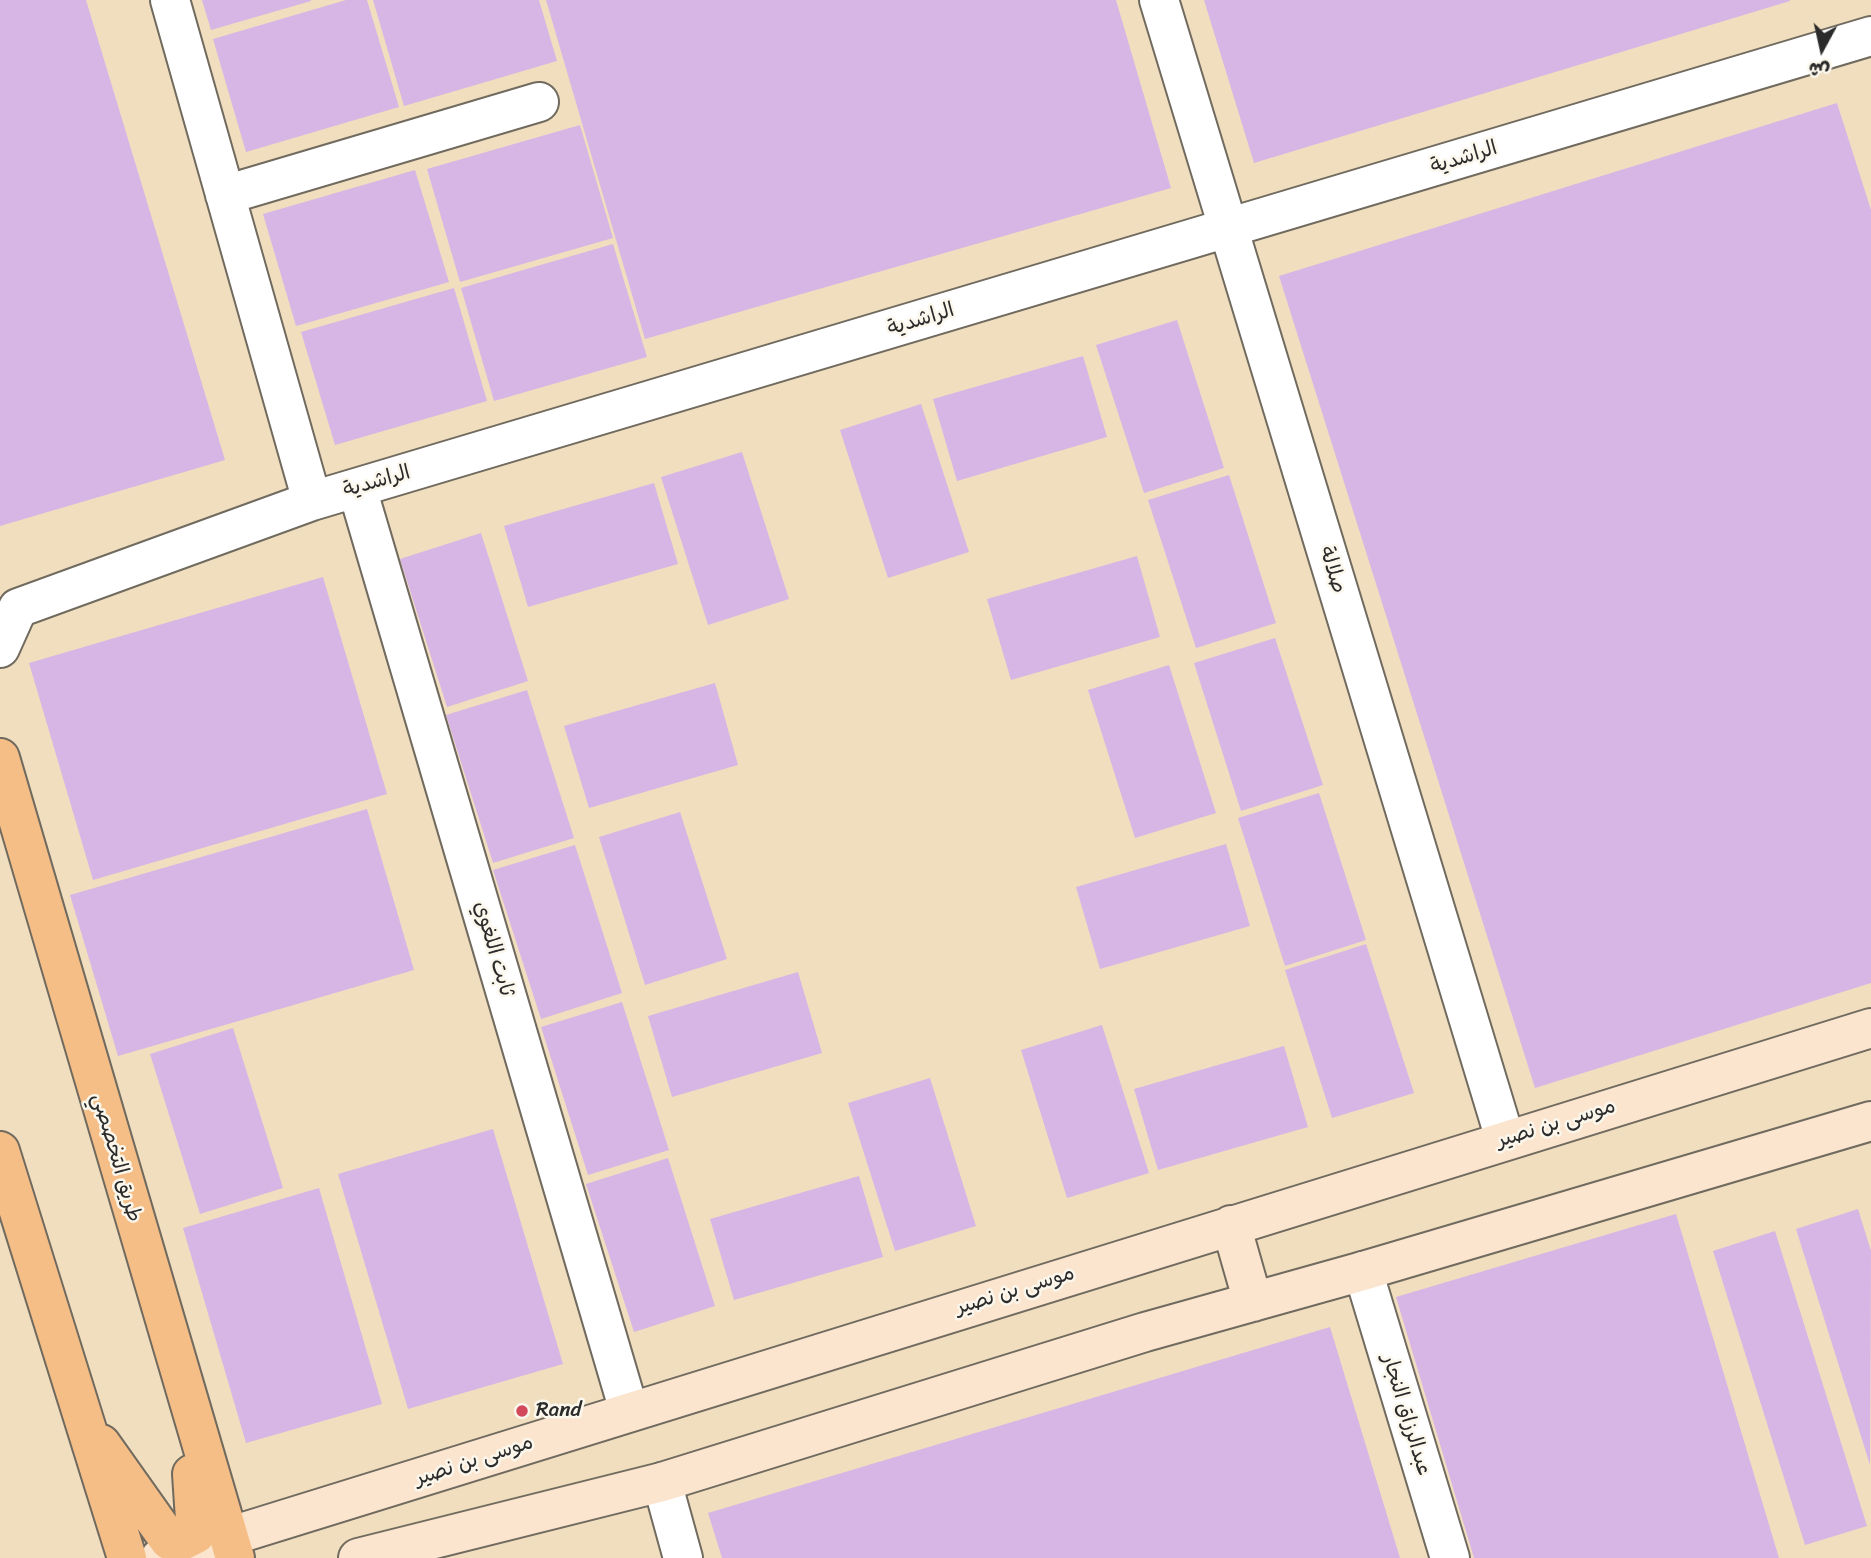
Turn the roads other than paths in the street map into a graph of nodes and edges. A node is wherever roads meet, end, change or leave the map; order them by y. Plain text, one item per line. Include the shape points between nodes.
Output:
1 (170, 0) edge
2 (1159, 0) edge
3 (1869, 46) edge
4 (539, 102) dead end
5 (225, 195) junction
6 (1229, 229) junction
7 (357, 488) junction
8 (312, 500) junction
9 (0, 648) edge
10 (0, 758) edge
11 (1871, 1028) edge
12 (1871, 1121) edge
13 (1505, 1139) junction
14 (0, 1151) edge
15 (1231, 1225) junction
16 (1363, 1271) junction
17 (1253, 1302) junction
18 (184, 1392) junction
19 (629, 1411) junction
20 (86, 1426) junction
21 (662, 1482) junction
22 (304, 1515) junction
23 (231, 1549) edge
24 (127, 1558) edge
25 (160, 1558) edge
26 (267, 1558) edge
27 (358, 1558) edge
28 (682, 1558) edge
29 (1450, 1558) edge

1 - 5 street
2 - 6 street, صلالة
3 - 6 street, الراشدية
4 - 5 street
5 - 8 street
6 - 7 street, الراشدية
6 - 13 street, صلالة
7 - 8 street, الراشدية
7 - 19 street, ثابت اللغوي
8 - 9 street, الراشدية via 18,608
10 - 18 main road, طريق التخصصي
11 - 13 street, موسى بن نصير
12 - 16 street
13 - 15 street, موسى بن نصير
14 - 20 main road
15 - 17 street
15 - 19 street, موسى بن نصير
16 - 17 street
16 - 29 street, عبدالرزاق النجار
17 - 21 street
18 - 20 main road via 196,1534 184,1540 169,1539
18 - 23 main road, طريق التخصصي
19 - 22 street, موسى بن نصير
20 - 24 main road
21 - 27 street
21 - 28 street
22 - 23 street, موسى بن نصير
22 - 26 street via 266,1537
23 - 25 street, موسى بن نصير

